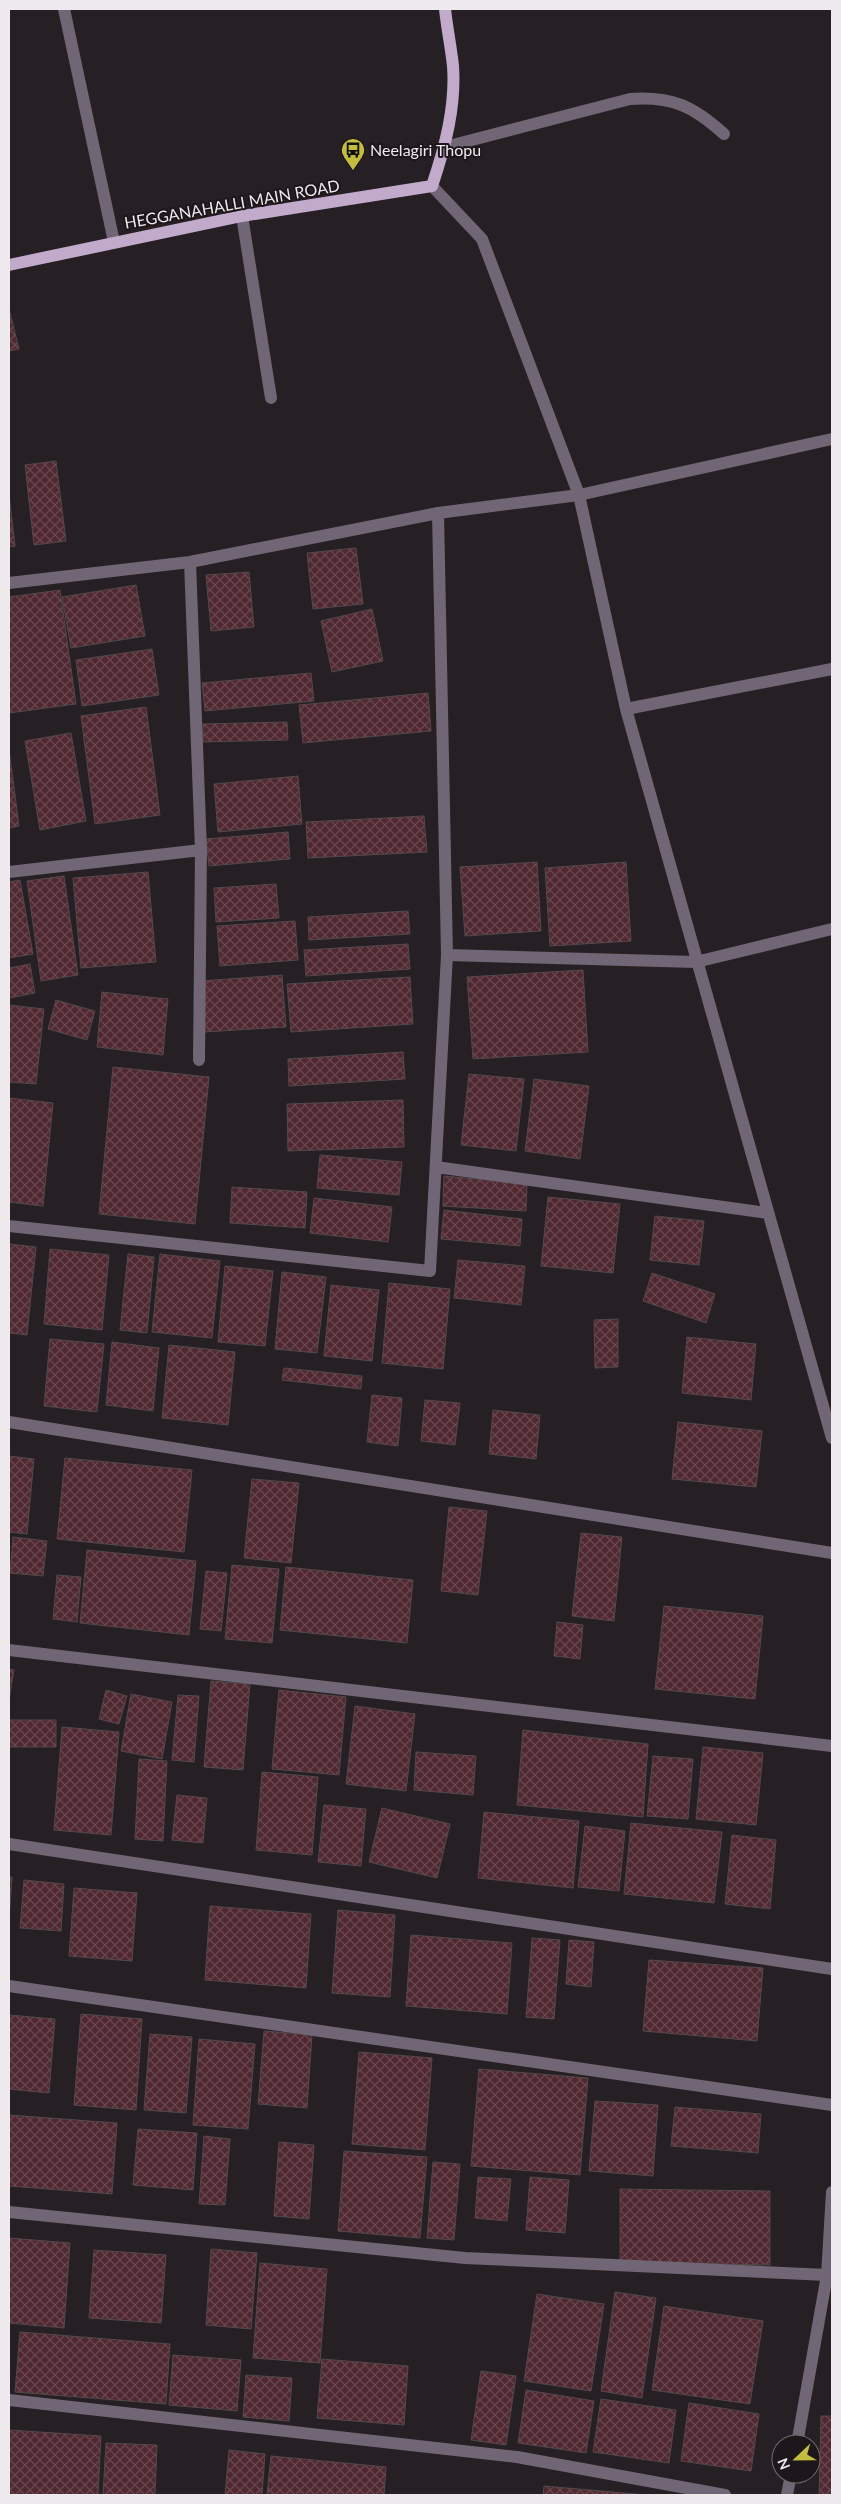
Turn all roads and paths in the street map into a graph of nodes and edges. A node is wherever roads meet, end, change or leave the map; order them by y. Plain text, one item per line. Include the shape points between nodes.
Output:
1 (64, 9) edge
2 (445, 9) edge
3 (724, 134) dead end
4 (445, 147) junction
5 (432, 186) junction
6 (242, 216) junction
7 (114, 242) junction
8 (9, 265) edge
9 (271, 398) dead end
10 (832, 439) edge
11 (579, 495) junction
12 (438, 513) junction
13 (190, 562) junction
14 (9, 583) edge
15 (832, 670) edge
16 (626, 709) junction
17 (201, 850) junction
18 (9, 872) edge
19 (832, 929) edge
20 (447, 955) junction
21 (696, 962) junction
22 (199, 1060) dead end
23 (436, 1167) junction
24 (768, 1212) junction
25 (9, 1226) edge
26 (9, 1422) edge
27 (832, 1438) edge
28 (832, 1553) edge
29 (9, 1650) edge
30 (832, 1746) edge
31 (9, 1844) edge
32 (832, 1969) edge
33 (9, 1986) edge
34 (832, 2106) edge
35 (832, 2192) edge
36 (9, 2212) edge
37 (827, 2275) junction
38 (9, 2400) edge
39 (799, 2434) edge
40 (725, 2495) edge

1 - 7 street
2 - 4 main road via 453,67
3 - 4 street via 702,114 652,97 630,99
4 - 5 main road
5 - 6 main road, HEGGANAHALLI MAIN ROAD
5 - 11 street via 482,239
6 - 7 main road, HEGGANAHALLI MAIN ROAD
6 - 9 street
7 - 8 main road, HEGGANAHALLI MAIN ROAD
10 - 11 street
11 - 12 street
11 - 16 street
12 - 13 street
12 - 20 street
13 - 14 street
13 - 17 street
15 - 16 street
16 - 21 street
17 - 18 street
17 - 22 street
19 - 21 street
20 - 21 street
20 - 23 street
21 - 24 street
23 - 24 street
23 - 25 street via 430,1271
24 - 27 street
26 - 28 street
29 - 30 street
31 - 32 street
33 - 34 street
35 - 37 street
36 - 37 street via 465,2258
37 - 39 street
38 - 40 street via 517,2458

